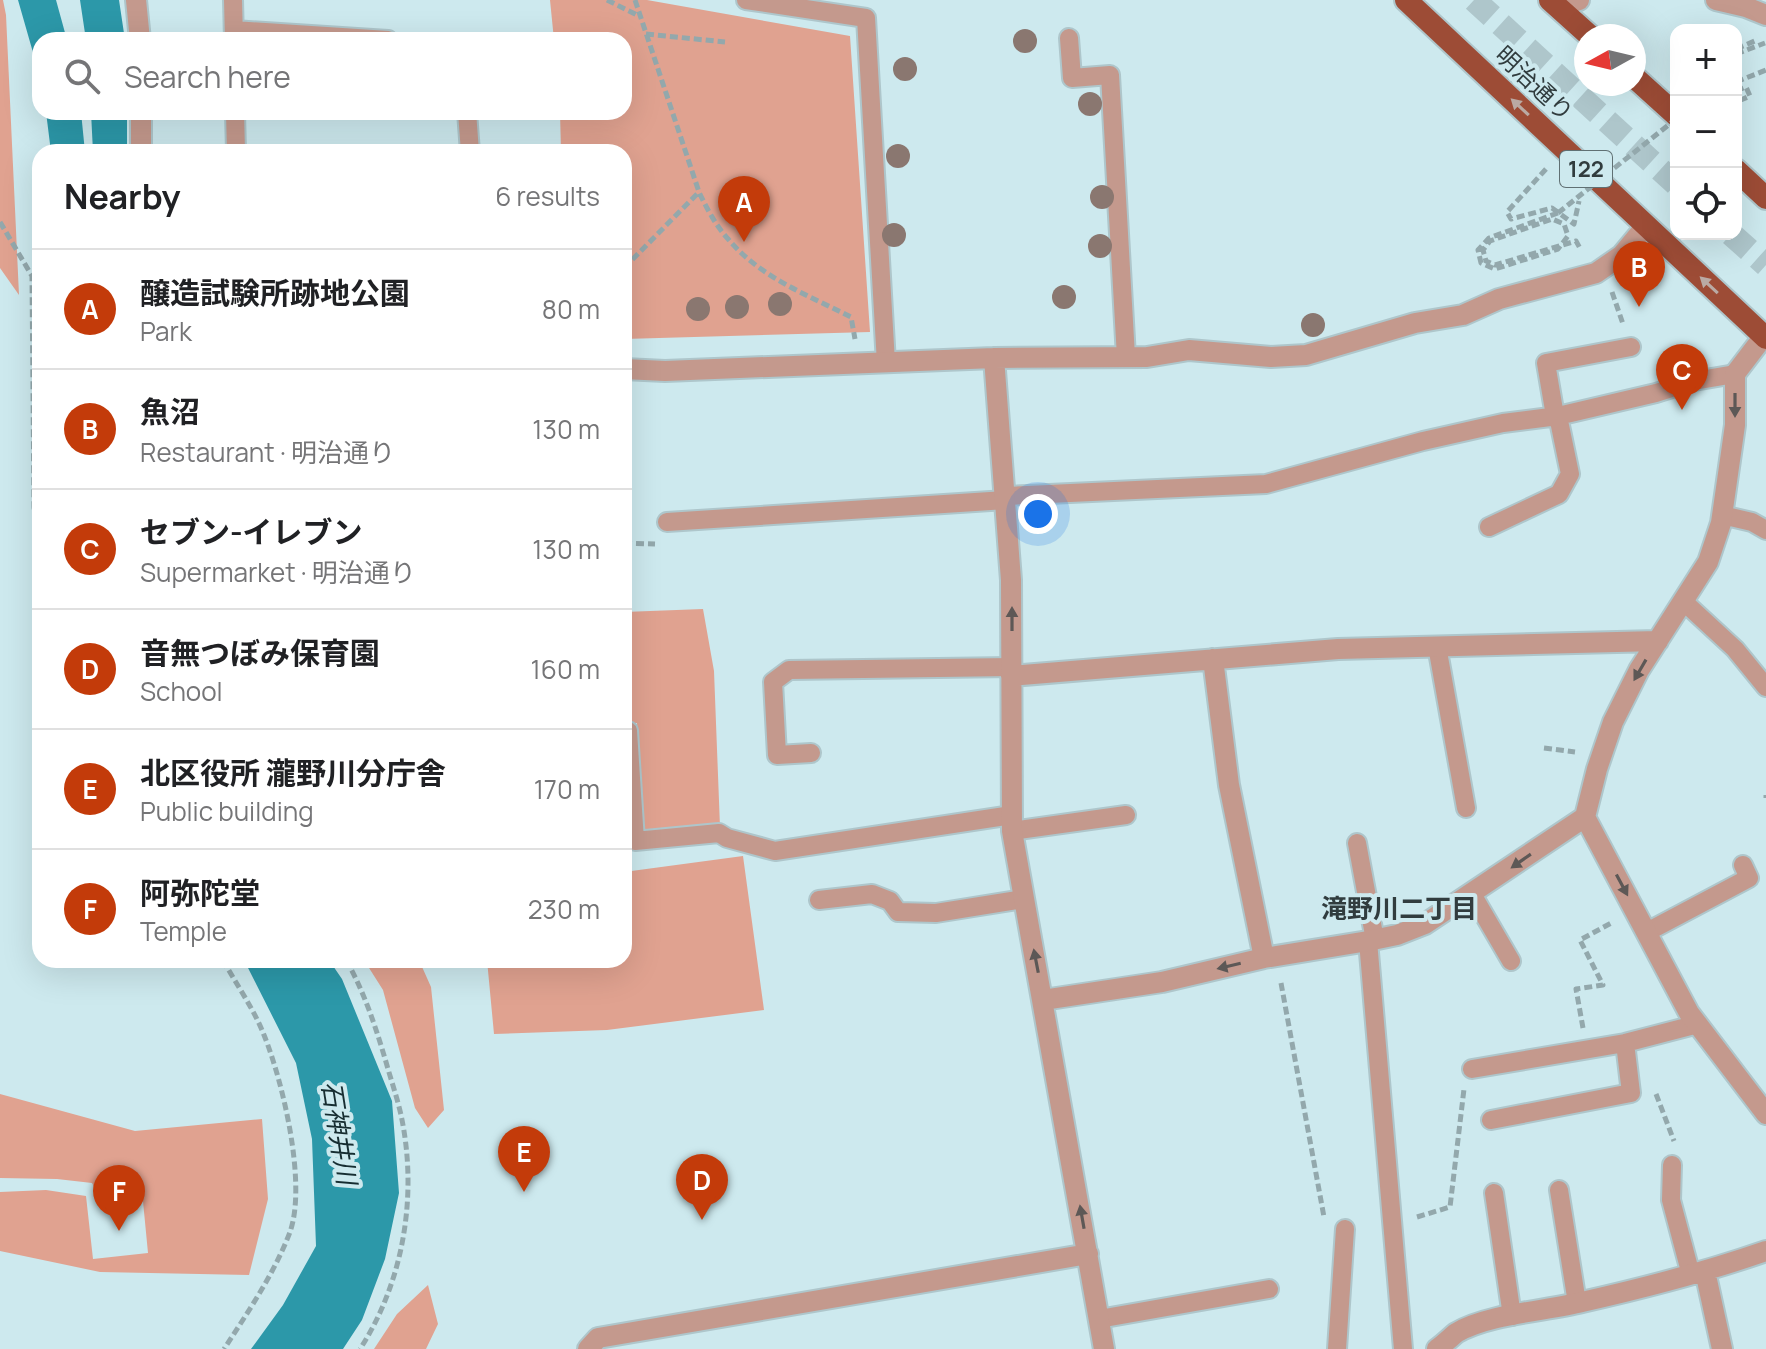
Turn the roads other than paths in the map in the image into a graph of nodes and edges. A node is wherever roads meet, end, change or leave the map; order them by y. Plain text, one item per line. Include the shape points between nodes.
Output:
1 (136, 0) edge
2 (233, 0) edge
3 (746, 0) edge
4 (1406, 0) edge
5 (1716, 0) edge
6 (1562, 2) edge
7 (1747, 3) edge
8 (1766, 15) edge
9 (1580, 24) edge
10 (139, 32) edge
11 (234, 32) edge
12 (1069, 38) dead end
13 (1646, 88) edge
14 (1670, 111) edge
15 (141, 120) edge
16 (235, 120) edge
17 (468, 120) edge
18 (141, 144) edge
19 (236, 144) edge
20 (469, 144) edge
21 (1742, 176) edge
22 (1766, 198) edge
23 (1646, 226) junction
24 (1765, 337) edge
25 (1631, 347) dead end
26 (1126, 357) junction
27 (994, 358) junction
28 (886, 363) junction
29 (632, 369) edge
30 (1735, 374) junction
31 (1557, 416) junction
32 (1006, 498) junction
33 (1722, 515) junction
34 (667, 522) dead end
35 (1489, 527) dead end
36 (1766, 530) edge
37 (1683, 601) junction
38 (1658, 641) junction
39 (1437, 646) junction
40 (1213, 659) junction
41 (1012, 671) junction
42 (1766, 687) edge
43 (811, 753) dead end
44 (632, 794) edge
45 (1466, 808) dead end
46 (1126, 815) dead end
47 (1585, 817) junction
48 (1012, 823) junction
49 (1357, 843) dead end
50 (1743, 865) dead end
51 (1472, 894) junction
52 (1024, 899) junction
53 (819, 900) dead end
54 (1647, 932) junction
55 (1372, 941) junction
56 (1270, 957) junction
57 (1511, 961) dead end
58 (1043, 1000) junction
59 (1698, 1024) junction
60 (1625, 1043) junction
61 (1472, 1069) road end
62 (1766, 1114) edge
63 (1491, 1120) dead end
64 (1672, 1165) road end
65 (1559, 1190) dead end
66 (1494, 1193) dead end
67 (1345, 1229) dead end
68 (1766, 1251) edge
69 (1088, 1254) junction
70 (1698, 1273) junction
71 (1269, 1289) dead end
72 (1577, 1303) junction
73 (1512, 1316) junction
74 (1099, 1319) junction
75 (588, 1349) edge
76 (1104, 1349) edge
77 (1337, 1349) edge
78 (1403, 1349) edge
79 (1437, 1349) edge
80 (1722, 1349) edge

1 - 10 street
2 - 11 lane
3 - 28 lane via 866,18
23 -> 4 highway, 明治通り / 122
5 - 7 street
6 - 9 highway
7 - 8 street
12 - 26 lane via 1072,78 1110,75
13 - 14 highway
15 - 18 street
16 - 19 lane
17 - 20 lane
21 - 22 highway
24 -> 23 highway, 明治通り / 122
23 - 26 street via 1622,255 1596,273 1499,299 1463,315 1415,323 1306,355 1189,350
24 - 30 street
25 - 31 lane via 1546,363
26 - 27 street
27 - 28 street
27 - 32 street
28 - 29 street
30 - 31 lane
30 -> 33 street via 1735,425
31 - 32 lane via 1423,441 1266,484
31 - 35 lane via 1570,474 1559,494
32 - 34 lane
41 -> 32 street
33 - 36 lane
33 - 37 street via 1708,562
37 - 38 street
37 - 42 lane via 1735,649
38 - 39 street
38 -> 47 street via 1613,722
39 - 40 street
39 - 45 lane
40 - 41 street
40 - 56 street via 1229,785
41 - 43 lane via 789,670 773,682 777,755
41 - 48 street
44 - 48 lane via 635,841 719,833 775,851
46 - 48 lane
47 -> 51 street
47 -> 54 street
48 - 52 street
49 - 55 lane
50 - 54 lane via 1749,878
51 - 55 street via 1425,924
51 - 57 lane
52 - 53 lane via 936,913 898,912 890,901 872,894
58 -> 52 street
54 - 59 street
55 - 56 street
55 - 78 lane
56 -> 58 street via 1162,982
69 -> 58 street
59 - 60 lane
59 - 62 street
60 - 61 lane
60 - 63 lane via 1631,1093
64 - 70 lane via 1671,1200
65 - 72 lane
66 - 73 lane
67 - 77 lane
68 - 70 street
69 - 74 street
69 - 75 street via 598,1338
70 - 72 street
70 - 80 street
71 - 74 lane
72 - 73 street
73 - 79 street via 1457,1333
74 - 76 street

